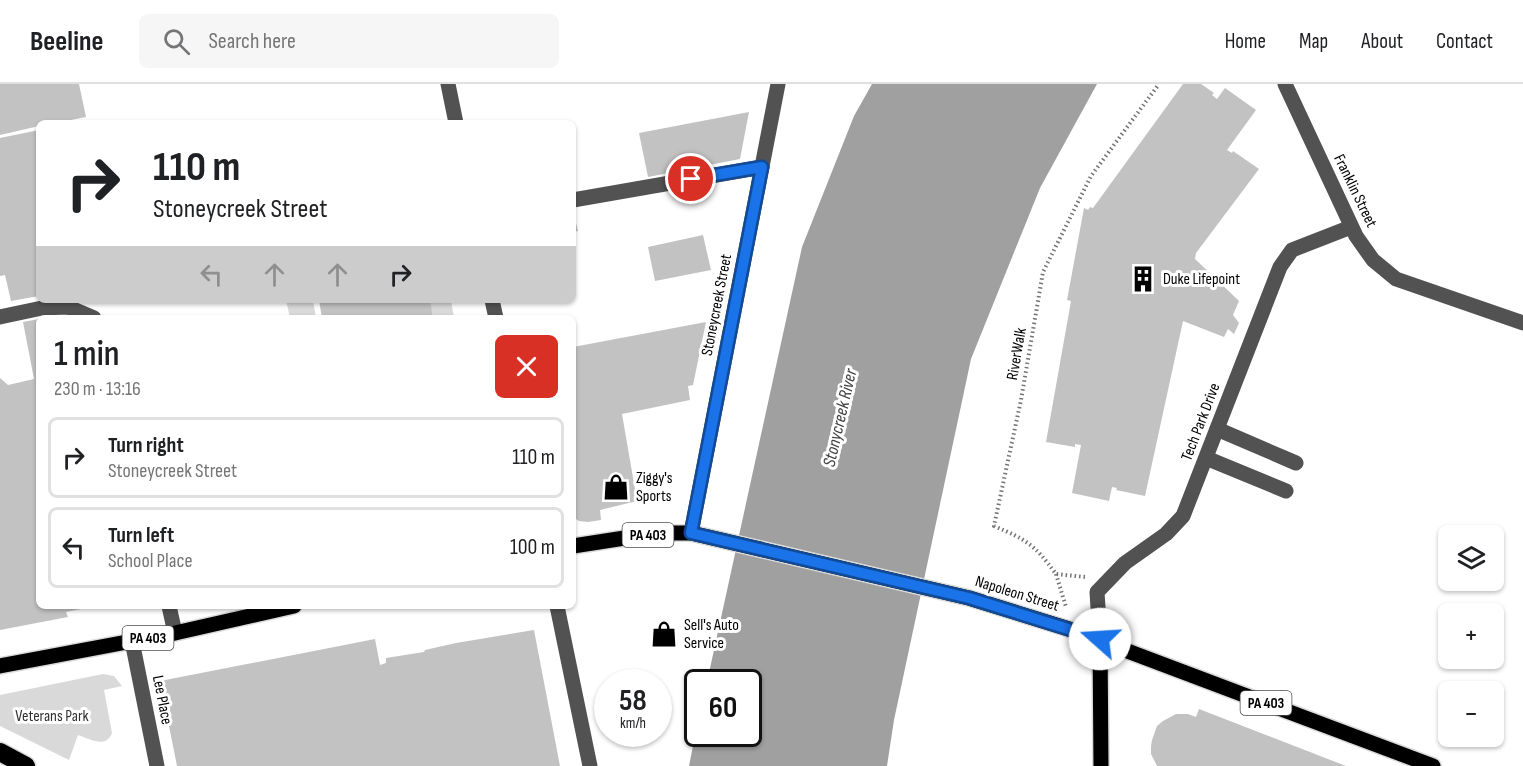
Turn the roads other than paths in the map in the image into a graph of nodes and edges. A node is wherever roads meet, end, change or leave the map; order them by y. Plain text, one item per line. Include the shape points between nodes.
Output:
1 (448, 84) edge
2 (778, 84) edge
3 (1285, 84) edge
4 (455, 120) edge
5 (762, 167) junction
6 (576, 199) edge
7 (1351, 227) junction
8 (87, 315) edge
9 (0, 317) edge
10 (1523, 323) edge
11 (1217, 429) junction
12 (1206, 458) junction
13 (1296, 463) dead end
14 (1286, 491) dead end
15 (691, 533) junction
16 (576, 546) edge
17 (171, 609) edge
18 (281, 609) edge
19 (558, 609) edge
20 (175, 633) junction
21 (1100, 639) junction
22 (132, 641) junction
23 (0, 666) edge
24 (0, 752) edge
25 (26, 766) edge
26 (157, 766) edge
27 (590, 766) edge
28 (1101, 766) edge
29 (1433, 766) edge

1 - 4 street
2 - 5 street, Stoneycreek Street
3 - 7 street, Franklin Street
5 - 6 street
5 - 15 street, Stoneycreek Street
7 - 10 street, Franklin Street via 1373,260 1396,279
7 - 11 street, Tech Park Drive via 1292,249 1280,267
8 - 9 street via 68,307
11 - 12 street, Tech Park Drive
11 - 13 street
12 - 14 street
12 - 21 street, Tech Park Drive via 1183,516 1166,534 1108,577 1096,592
15 - 16 main road, Napoleon Street / PA 403 via 657,533
15 - 21 main road, Napoleon Street / PA 403 via 969,598
17 - 20 street
18 - 20 main road, PA 403
19 - 27 street
20 - 22 main road, PA 403
21 - 28 main road
21 - 29 main road, Napoleon Street / PA 403
22 - 23 main road, PA 403
22 - 26 street, Lee Place
24 - 25 highway

